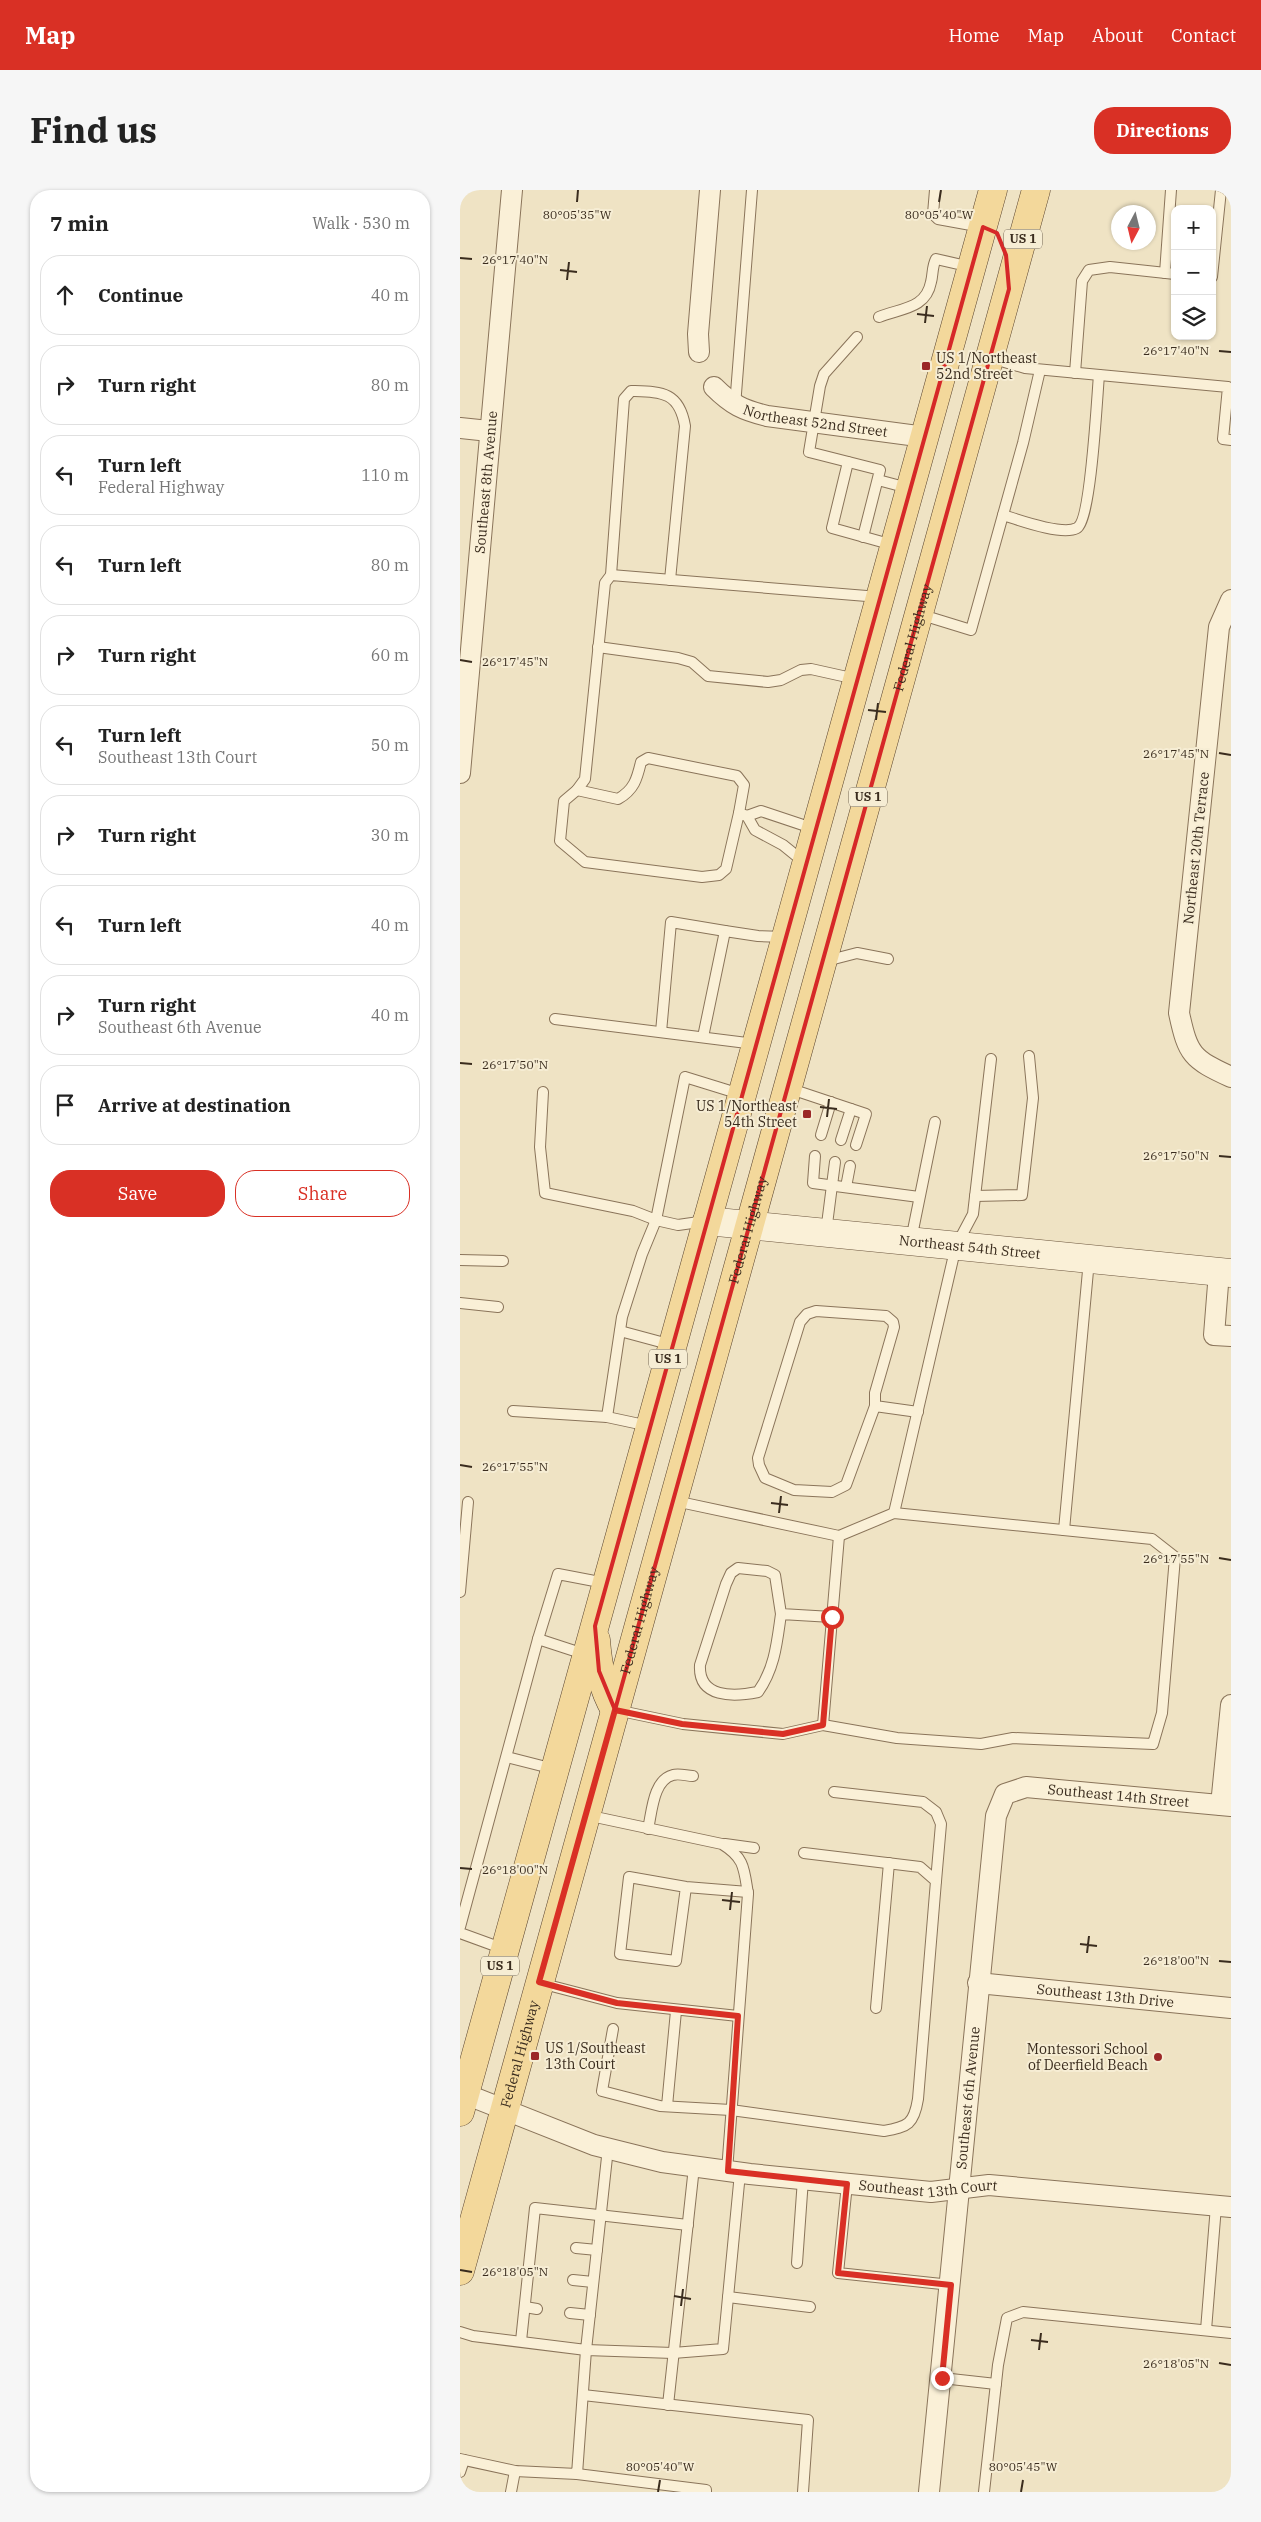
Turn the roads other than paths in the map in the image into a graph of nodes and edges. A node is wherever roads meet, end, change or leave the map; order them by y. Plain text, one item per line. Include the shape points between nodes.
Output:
1 (512, 190) edge
2 (710, 190) edge
3 (752, 190) edge
4 (935, 190) edge
5 (993, 190) edge
6 (1036, 190) edge
7 (1171, 190) edge
8 (1222, 190) edge
9 (983, 227) junction
10 (1215, 250) edge
11 (972, 267) junction
12 (1170, 273) edge
13 (1009, 289) junction
14 (879, 317) dead end
15 (857, 337) dead end
16 (699, 352) dead end
17 (990, 357) junction
18 (1040, 370) junction
19 (1075, 373) junction
20 (1099, 375) junction
21 (714, 387) dead end
22 (1229, 387) edge
23 (736, 406) junction
24 (814, 422) junction
25 (460, 428) edge
26 (489, 431) junction
27 (925, 437) junction
28 (1231, 440) edge
29 (848, 462) junction
30 (879, 475) junction
31 (910, 489) junction
32 (1003, 515) junction
33 (945, 519) junction
34 (863, 537) junction
35 (895, 545) junction
36 (611, 575) junction
37 (670, 580) junction
38 (880, 597) junction
39 (1231, 600) edge
40 (919, 614) junction
41 (466, 629) edge
42 (598, 648) junction
43 (857, 679) junction
44 (839, 746) junction
45 (460, 773) edge
46 (578, 790) junction
47 (743, 815) junction
48 (862, 818) junction
49 (816, 830) junction
50 (806, 864) junction
51 (837, 907) junction
52 (724, 931) junction
53 (786, 937) junction
54 (888, 959) dead end
55 (820, 962) junction
56 (555, 1019) dead end
57 (661, 1032) junction
58 (703, 1037) junction
59 (756, 1044) junction
60 (1029, 1056) dead end
61 (991, 1059) dead end
62 (1231, 1077) edge
63 (786, 1087) junction
64 (543, 1092) dead end
65 (742, 1095) junction
66 (832, 1102) junction
67 (851, 1109) junction
68 (935, 1122) dead end
69 (822, 1135) dead end
70 (841, 1140) dead end
71 (856, 1144) dead end
72 (815, 1156) dead end
73 (835, 1162) dead end
74 (850, 1166) dead end
75 (832, 1186) junction
76 (846, 1187) junction
77 (975, 1196) junction
78 (919, 1197) junction
79 (656, 1220) junction
80 (707, 1221) junction
81 (749, 1226) junction
82 (826, 1233) junction
83 (911, 1242) junction
84 (956, 1246) junction
85 (1089, 1259) junction
86 (460, 1260) edge
87 (503, 1261) dead end
88 (1225, 1273) edge
89 (460, 1304) edge
90 (498, 1307) dead end
91 (620, 1331) junction
92 (1231, 1336) edge
93 (672, 1345) junction
94 (875, 1406) junction
95 (513, 1411) dead end
96 (918, 1412) junction
97 (607, 1417) junction
98 (650, 1426) junction
99 (674, 1500) junction
100 (468, 1502) dead end
101 (894, 1514) junction
102 (1064, 1530) junction
103 (839, 1536) junction
104 (606, 1584) junction
105 (460, 1592) edge
106 (782, 1614) junction
107 (832, 1617) junction
108 (594, 1626) junction
109 (538, 1639) junction
110 (587, 1654) junction
111 (1231, 1705) edge
112 (615, 1710) junction
113 (823, 1725) junction
114 (507, 1757) junction
115 (554, 1769) junction
116 (693, 1776) dead end
117 (834, 1792) dead end
118 (1005, 1794) joint
119 (1226, 1806) edge
120 (586, 1815) junction
121 (648, 1829) junction
122 (722, 1844) junction
123 (754, 1848) dead end
124 (804, 1853) dead end
125 (889, 1863) junction
126 (936, 1881) junction
127 (686, 1887) junction
128 (748, 1892) junction
129 (460, 1927) edge
130 (460, 1933) edge
131 (504, 1950) junction
132 (539, 1982) junction
133 (978, 1984) junction
134 (876, 2008) dead end
135 (1231, 2008) edge
136 (676, 2011) junction
137 (738, 2016) junction
138 (613, 2029) dead end
139 (462, 2099) edge
140 (667, 2106) junction
141 (504, 2108) junction
142 (731, 2110) junction
143 (608, 2148) junction
144 (694, 2166) junction
145 (734, 2172) junction
146 (804, 2179) junction
147 (847, 2184) junction
148 (961, 2188) junction
149 (1224, 2207) edge
150 (601, 2215) junction
151 (688, 2225) junction
152 (531, 2243) junction
153 (543, 2244) dead end
154 (576, 2248) dead end
155 (597, 2250) junction
156 (797, 2263) dead end
157 (460, 2271) edge
158 (528, 2274) junction
159 (540, 2276) dead end
160 (573, 2280) dead end
161 (593, 2282) junction
162 (951, 2285) junction
163 (728, 2296) junction
164 (525, 2307) junction
165 (810, 2307) dead end
166 (537, 2309) dead end
167 (570, 2313) dead end
168 (590, 2315) junction
169 (1206, 2330) junction
170 (460, 2332) edge
171 (1231, 2333) edge
172 (521, 2342) junction
173 (586, 2350) junction
174 (673, 2353) junction
175 (942, 2378) junction
176 (996, 2384) junction
177 (583, 2395) junction
178 (668, 2405) junction
179 (462, 2459) edge
180 (514, 2471) junction
181 (460, 2472) edge
182 (577, 2474) junction
183 (511, 2492) edge
184 (706, 2492) edge
185 (803, 2492) edge
186 (929, 2492) edge
187 (984, 2492) edge

1 - 26 street, Southeast 8th Avenue
2 - 16 street
3 - 23 lane
4 - 9 lane via 933,214 938,219
5 - 9 main road, US 1
6 - 13 main road, Federal Highway / US 1
7 - 12 lane
8 - 10 lane
9 - 11 main road, US 1
9 - 13 main road via 997,233 1006,255
11 - 14 lane via 936,259 928,295 914,307 901,308
11 - 27 main road, US 1
12 - 19 lane via 1110,267 1089,270 1082,281
13 - 17 main road, Federal Highway / US 1
15 - 24 lane via 824,374
17 - 18 lane
17 - 33 main road, Federal Highway / US 1
18 - 19 lane
18 - 32 lane
19 - 20 lane
20 - 22 lane
20 - 32 lane via 1089,489 1084,519 1079,527 1070,530 1048,528
21 - 23 street, Northeast 52nd Street
22 - 28 lane via 1223,439
23 - 24 street, Northeast 52nd Street via 767,416
24 - 27 street, Northeast 52nd Street
24 - 29 lane via 809,452
25 - 26 street
26 - 41 street, Southeast 8th Avenue
27 - 31 main road, US 1
27 - 33 main road via 943,482
29 - 30 lane
29 - 34 lane via 832,528
30 - 31 lane
30 - 34 lane
31 - 35 main road, US 1
32 - 40 lane via 971,630
33 - 40 main road, Federal Highway / US 1
34 - 35 lane
35 - 38 main road, US 1
36 - 37 lane
36 - 37 lane via 624,399 631,391 663,392 671,396 683,415 685,426
36 - 42 lane via 605,583
37 - 38 lane
38 - 43 main road, US 1
39 - 62 street, Northeast 20th Terrace via 1219,628 1179,1013 1185,1042 1201,1063
40 - 48 main road, Federal Highway / US 1
41 - 45 street, Southeast 8th Avenue
42 - 43 lane via 678,658 692,662 708,676 768,682 782,680 801,670 811,670
42 - 46 lane via 585,778
43 - 44 main road, US 1
44 - 48 main road via 843,792 853,810
44 - 49 main road, US 1
46 - 47 lane via 618,799 635,784 641,762 648,758 737,776 744,785
46 - 47 lane via 564,801 560,841 585,862 702,877 719,875 726,869
47 - 49 lane via 761,811
47 - 50 lane via 756,830 783,845
48 - 51 main road, Federal Highway / US 1
49 - 50 main road, US 1
49 - 51 main road via 832,854
50 - 53 main road, US 1
51 - 55 main road, Federal Highway / US 1
52 - 53 lane
52 - 57 lane via 671,922
52 - 58 lane
53 - 59 main road, US 1
54 - 55 lane via 857,953
55 - 63 main road, Federal Highway / US 1
56 - 57 lane
57 - 58 lane
58 - 59 lane
59 - 65 main road, US 1
60 - 77 lane via 1033,1098 1022,1195
61 - 77 lane
63 - 66 lane
63 - 81 main road, Federal Highway / US 1
64 - 79 lane via 540,1147 545,1193 633,1211
65 - 79 lane via 685,1077
65 - 80 main road, US 1
66 - 67 lane
66 - 69 lane
67 - 70 lane
67 - 71 lane via 866,1114
68 - 78 lane
72 - 75 lane via 813,1183
73 - 75 lane
74 - 76 lane
75 - 76 lane
75 - 82 lane
76 - 78 lane
77 - 84 lane via 973,1214
78 - 83 lane
79 - 80 lane via 678,1225
79 - 91 lane via 642,1254
80 - 81 street, Northeast 54th Street
80 - 93 main road, US 1
81 - 82 street, Northeast 54th Street
81 - 99 main road, Federal Highway / US 1
82 - 83 street, Northeast 54th Street
83 - 84 street, Northeast 54th Street
84 - 85 street, Northeast 54th Street
84 - 96 lane
85 - 88 street, Northeast 54th Street
85 - 102 lane
86 - 87 lane
88 - 92 street via 1214,1335
89 - 90 lane
91 - 93 lane
91 - 97 lane
93 - 98 main road, US 1
94 - 94 lane via 875,1394 893,1322 886,1316 816,1311 807,1314 800,1322 758,1458 766,1478 794,1490 832,1492 846,1485
94 - 96 lane
95 - 97 lane
96 - 101 lane
97 - 98 lane
98 - 104 main road, US 1
99 - 103 lane
99 - 112 main road, Federal Highway / US 1
100 - 105 lane
101 - 102 lane
101 - 103 lane
102 - 113 lane via 1152,1539 1175,1557 1162,1713 1153,1744 1012,1738 981,1744 896,1738
103 - 107 lane
104 - 108 main road, US 1
104 - 109 lane via 558,1574
106 - 106 lane via 776,1576 767,1571 738,1568 731,1573 700,1665 704,1685 712,1691 741,1695 758,1692 768,1678
106 - 107 lane
107 - 113 lane
108 - 110 main road, US 1
108 - 112 main road via 599,1671 605,1694
109 - 110 lane
109 - 114 lane
110 - 115 main road, US 1
111 - 119 street
112 - 113 lane via 682,1724 783,1734
112 - 120 main road, Federal Highway / US 1
114 - 115 lane
114 - 129 lane
115 - 131 main road, US 1
116 - 121 lane via 674,1774 664,1779 657,1788
117 - 126 lane via 923,1802 936,1812 941,1824
118 - 119 street, Southeast 14th Street via 1026,1787
118 - 133 street, Southeast 6th Avenue via 996,1816
120 - 121 lane
120 - 132 main road, Federal Highway / US 1
121 - 122 lane
122 - 123 lane
122 - 128 lane via 736,1853 744,1868
124 - 125 lane
125 - 126 lane via 920,1866
125 - 134 lane
126 - 142 lane via 915,2117 903,2128 884,2131
127 - 127 lane via 630,1877 620,1954 676,1962
127 - 128 lane
128 - 137 lane
130 - 131 lane
131 - 139 main road, US 1
132 - 136 lane via 617,2003
132 - 141 main road, Federal Highway / US 1
133 - 135 street, Southeast 13th Drive
133 - 148 street, Southeast 6th Avenue
136 - 137 lane
136 - 140 lane
137 - 142 lane
138 - 140 lane via 602,2092
139 - 141 street, Southeast 13th Court
140 - 142 lane
141 - 143 street, Southeast 13th Court
141 - 157 main road, Federal Highway / US 1
142 - 145 lane
143 - 144 street, Southeast 13th Court via 662,2162
143 - 150 lane
144 - 145 street, Southeast 13th Court
144 - 151 lane
145 - 146 street, Southeast 13th Court
145 - 163 lane
146 - 147 street, Southeast 13th Court
146 - 156 lane
147 - 148 street, Southeast 13th Court via 931,2192
147 - 162 lane via 838,2273
148 - 149 street, Southeast 13th Court via 989,2185
148 - 162 street, Southeast 6th Avenue
149 - 169 lane
150 - 151 lane
150 - 152 lane via 535,2208
150 - 155 lane
151 - 174 lane
152 - 153 lane
152 - 158 lane
154 - 155 lane
155 - 161 lane
158 - 159 lane
158 - 164 lane
160 - 161 lane
161 - 168 lane
162 - 175 street, Southeast 6th Avenue
163 - 165 lane
163 - 174 lane via 722,2349
164 - 166 lane
164 - 172 lane
167 - 168 lane
168 - 173 lane
169 - 171 lane
169 - 176 lane via 1023,2312 1008,2318
170 - 172 lane
172 - 173 lane
173 - 174 lane
173 - 177 lane
174 - 178 lane
175 - 176 lane
175 - 186 street, Southeast 6th Avenue
176 - 187 lane
177 - 178 lane
177 - 182 lane
178 - 185 lane via 808,2420
179 - 180 lane
179 - 181 lane
180 - 182 lane
180 - 183 lane
182 - 184 lane

